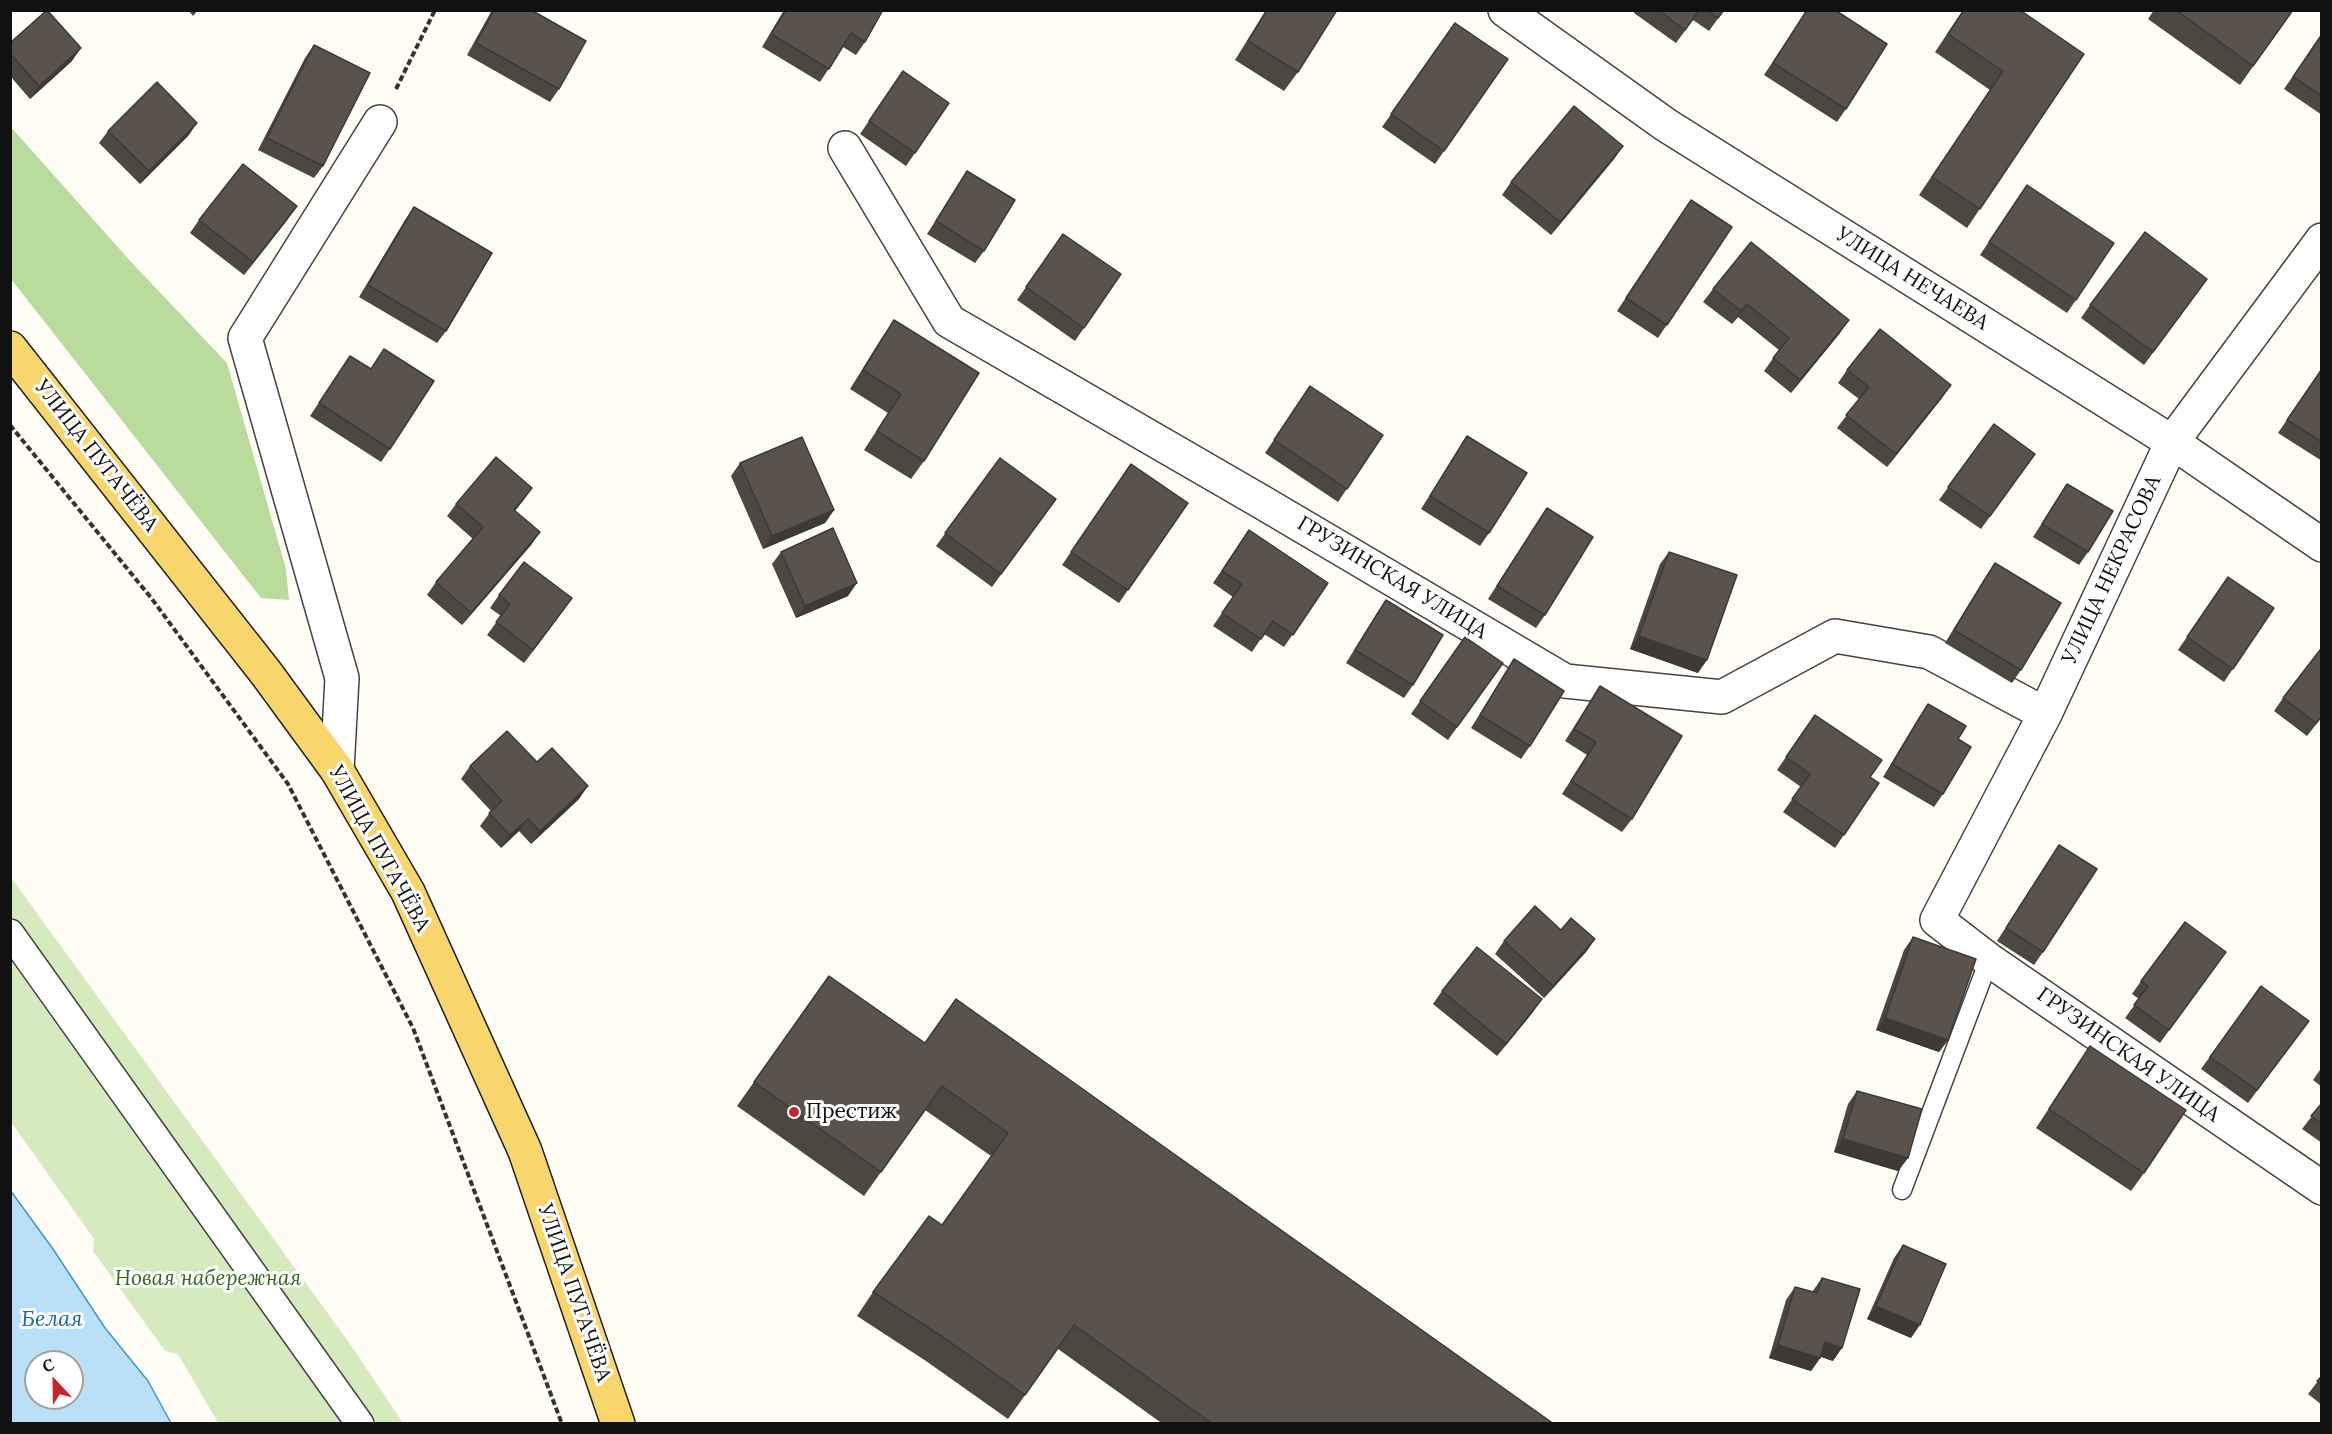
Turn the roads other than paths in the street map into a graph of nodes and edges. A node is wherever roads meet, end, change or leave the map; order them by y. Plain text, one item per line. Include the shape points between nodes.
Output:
1 (1505, 10) edge
2 (380, 122) road end
3 (845, 148) dead end
4 (2322, 240) edge
5 (10, 348) edge
6 (2172, 442) junction
7 (2322, 545) edge
8 (2045, 714) junction
9 (337, 770) junction
10 (1937, 920) joint
11 (10, 933) edge
12 (1989, 960) junction
13 (2322, 1188) edge
14 (1902, 1190) dead end
15 (360, 1424) edge
16 (618, 1424) edge

1 - 6 street, УЛИЦА НЕЧАЕВА via 1666,125
2 - 9 street via 245,338 342,678
3 - 8 street, ГРУЗИНСКАЯ УЛИЦА via 949,321 1566,681 1722,697 1835,636 1929,652
4 - 6 street, УЛИЦА НЕКРАСОВА
5 - 9 main road, УЛИЦА ПУГАЧЁВА via 266,673
6 - 7 street, УЛИЦА НЕЧАЕВА
6 - 8 street, УЛИЦА НЕКРАСОВА
8 - 10 street, УЛИЦА НЕКРАСОВА
9 - 16 main road, УЛИЦА ПУГАЧЁВА via 408,892 525,1151
10 - 12 street, ГРУЗИНСКАЯ УЛИЦА
11 - 15 street
12 - 13 street, ГРУЗИНСКАЯ УЛИЦА
12 - 14 lane

